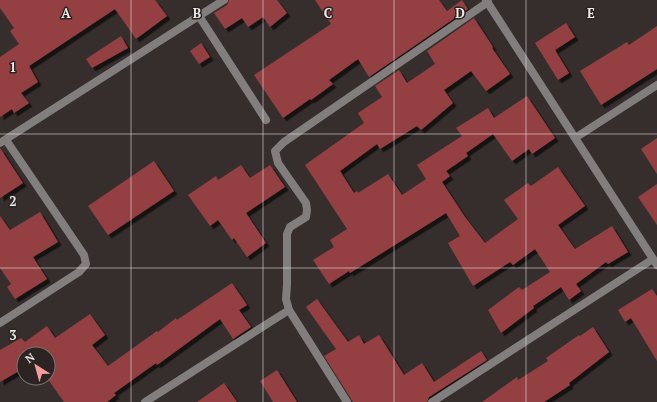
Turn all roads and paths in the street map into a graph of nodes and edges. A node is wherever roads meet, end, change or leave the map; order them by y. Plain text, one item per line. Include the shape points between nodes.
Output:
1 (224, 0) edge
2 (487, 1) edge
3 (199, 16) junction
4 (657, 85) edge
5 (266, 120) dead end
6 (575, 138) junction
7 (3, 141) edge
8 (655, 262) edge
9 (289, 310) junction
10 (0, 324) edge
11 (145, 402) edge
12 (347, 402) edge
13 (432, 402) edge

1 - 3 street
2 - 6 street
2 - 9 street via 284,142 275,152 278,163 306,203 307,210 306,217 290,227 287,234 286,299
3 - 5 street
3 - 7 street
4 - 6 street
6 - 8 street
7 - 10 street via 84,255 86,264 79,272
8 - 13 street
9 - 11 street
9 - 12 street

